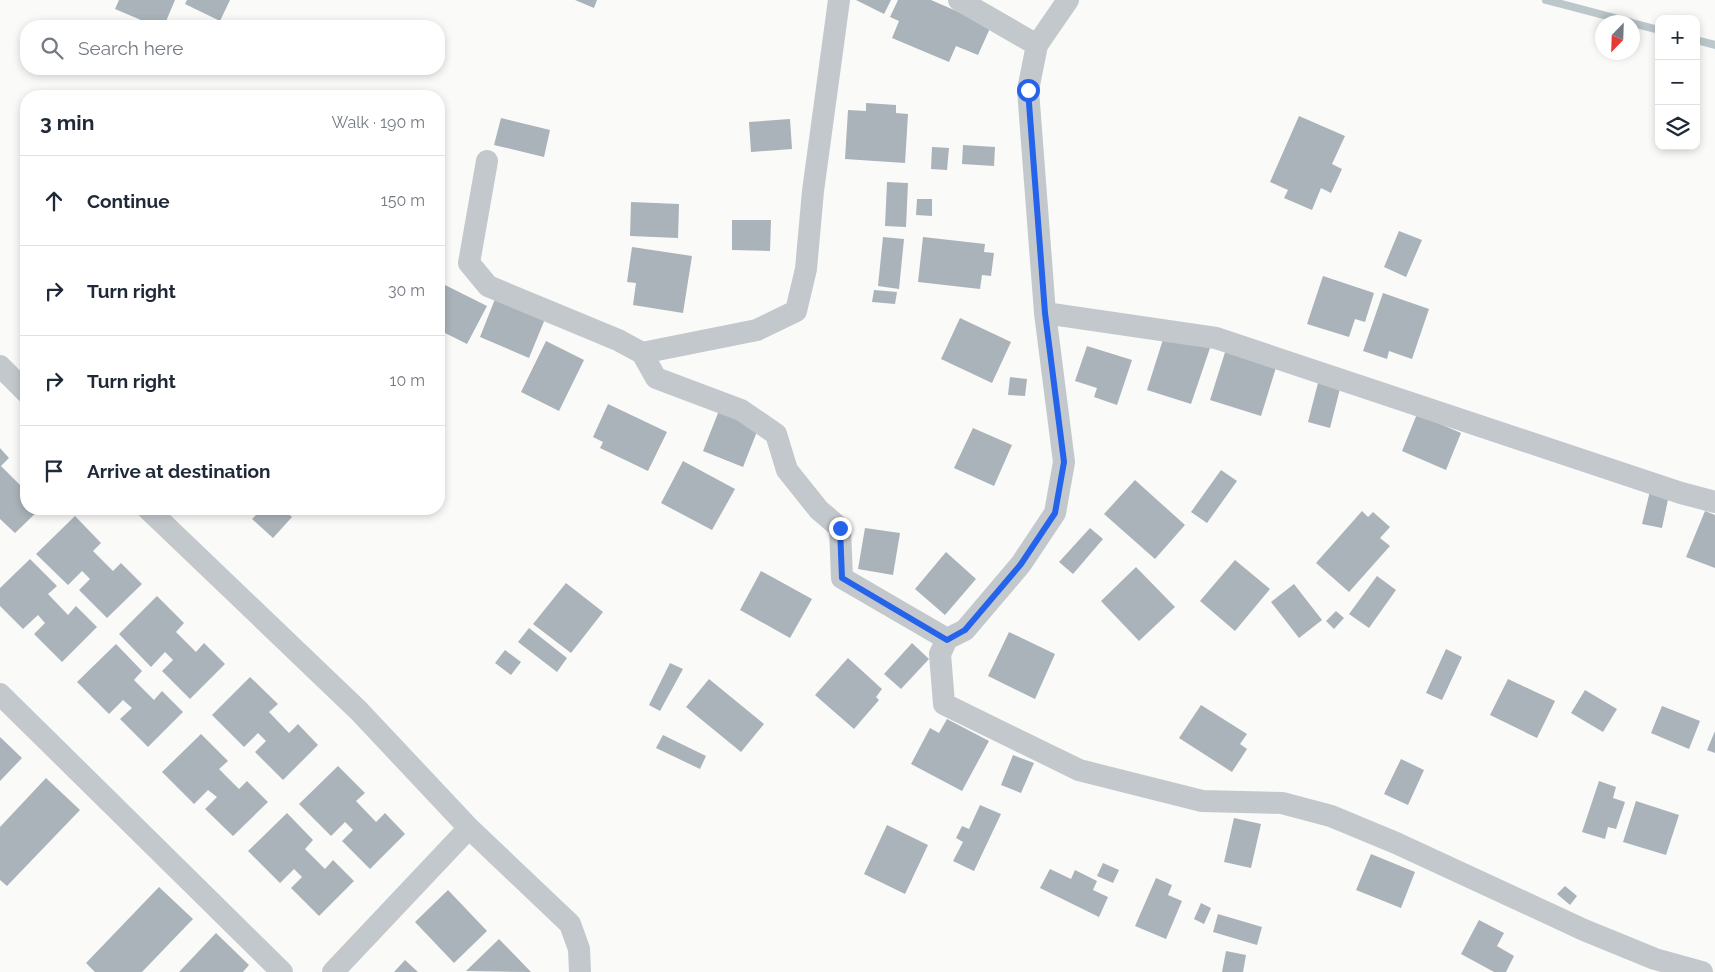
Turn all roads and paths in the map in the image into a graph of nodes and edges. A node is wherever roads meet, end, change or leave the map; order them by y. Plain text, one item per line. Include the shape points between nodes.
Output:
1 (839, 0) edge
2 (959, 0) edge
3 (1068, 0) edge
4 (1038, 45) junction
5 (487, 161) dead end
6 (1045, 313) junction
7 (642, 353) junction
8 (0, 366) edge
9 (20, 386) edge
10 (1715, 502) edge
11 (154, 515) edge
12 (947, 640) junction
13 (0, 694) edge
14 (469, 828) junction
15 (282, 972) edge
16 (333, 972) edge
17 (580, 972) edge
18 (1702, 972) edge

1 - 7 street via 812,190 806,269 796,311 757,330
2 - 4 street
3 - 4 street
4 - 6 street via 1028,90
5 - 7 street via 469,263 488,286
6 - 10 street via 1216,338
6 - 12 street via 1064,462 1055,513 1021,564 965,630
7 - 12 street via 656,378 742,410 776,434 787,470 819,510 840,528 842,578
8 - 9 street
11 - 14 street via 360,711
12 - 18 street via 940,654 944,704 1079,770 1202,801 1282,802 1331,816 1602,937 1655,959
13 - 15 street
14 - 16 street
14 - 17 street via 570,924 579,950

